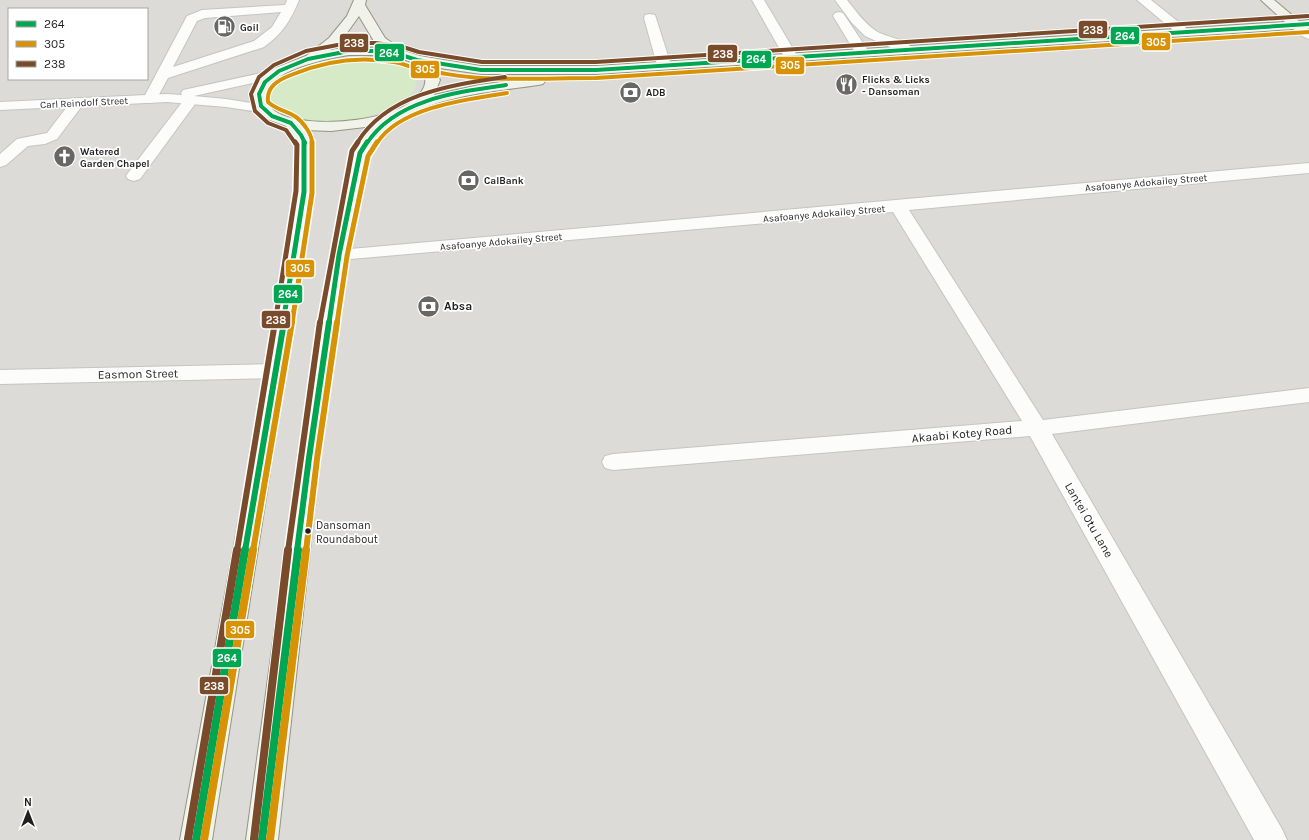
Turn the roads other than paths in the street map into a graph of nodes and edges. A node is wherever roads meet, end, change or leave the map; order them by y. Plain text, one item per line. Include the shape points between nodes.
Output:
1 (758, 0) edge
2 (828, 0) edge
3 (841, 0) edge
4 (1143, 0) edge
5 (1267, 0) edge
6 (359, 3) edge
7 (291, 4) edge
8 (650, 18) dead end
9 (1302, 24) edge
10 (1184, 32) junction
11 (1309, 35) edge
12 (906, 49) junction
13 (862, 52) junction
14 (398, 54) junction
15 (792, 57) junction
16 (308, 59) junction
17 (417, 60) junction
18 (664, 65) junction
19 (596, 70) junction
20 (275, 74) junction
21 (162, 75) junction
22 (150, 98) junction
23 (168, 98) junction
24 (191, 100) junction
25 (78, 102) junction
26 (1, 108) edge
27 (265, 109) junction
28 (406, 109) junction
29 (291, 123) junction
30 (0, 162) edge
31 (1309, 168) edge
32 (134, 176) dead end
33 (898, 206) junction
34 (338, 255) junction
35 (276, 371) junction
36 (0, 377) edge
37 (1309, 395) edge
38 (1037, 428) junction
39 (613, 462) dead end
40 (196, 840) edge
41 (262, 840) edge
42 (1271, 840) edge

1 - 15 street
2 - 13 street
3 - 12 street via 865,30 873,36 896,42
4 - 10 street
5 - 9 main road
6 - 14 main road via 380,40
6 - 16 main road via 334,41
7 - 21 street via 279,29 258,44
7 - 21 street via 202,14 192,19
8 - 18 street
9 - 10 main road
9 - 11 street
10 - 12 main road
12 - 13 main road
13 - 15 main road
14 - 16 main road via 349,51
14 - 17 main road
15 - 18 main road
16 - 20 main road
17 - 19 main road via 481,70
17 - 28 main road via 429,70 433,80 429,92
18 - 19 main road
19 - 28 main road via 479,89
20 - 23 street, Carl Reindolf Street
20 - 27 main road via 265,82 259,94 261,106
21 - 22 street
22 - 23 street, Carl Reindolf Street
22 - 25 street, Carl Reindolf Street
23 - 24 street, Carl Reindolf Street
24 - 27 street, Carl Reindolf Street via 226,102
24 - 32 street
25 - 26 street, Carl Reindolf Street
25 - 30 street via 52,136 23,142
27 - 29 main road via 272,116
28 - 29 main road via 371,122 343,126 315,127
28 - 34 main road via 366,141 360,153
29 - 35 main road via 302,135 305,143 304,192
31 - 33 street, Asafoanye Adokailey Street
33 - 34 street, Asafoanye Adokailey Street
33 - 38 street, Lantei Otu Lane
34 - 41 main road via 308,458
35 - 36 street, Easmon Street
35 - 40 main road
37 - 38 street, Akaabi Kotey Road
38 - 39 street, Akaabi Kotey Road
38 - 42 street, Lantei Otu Lane

